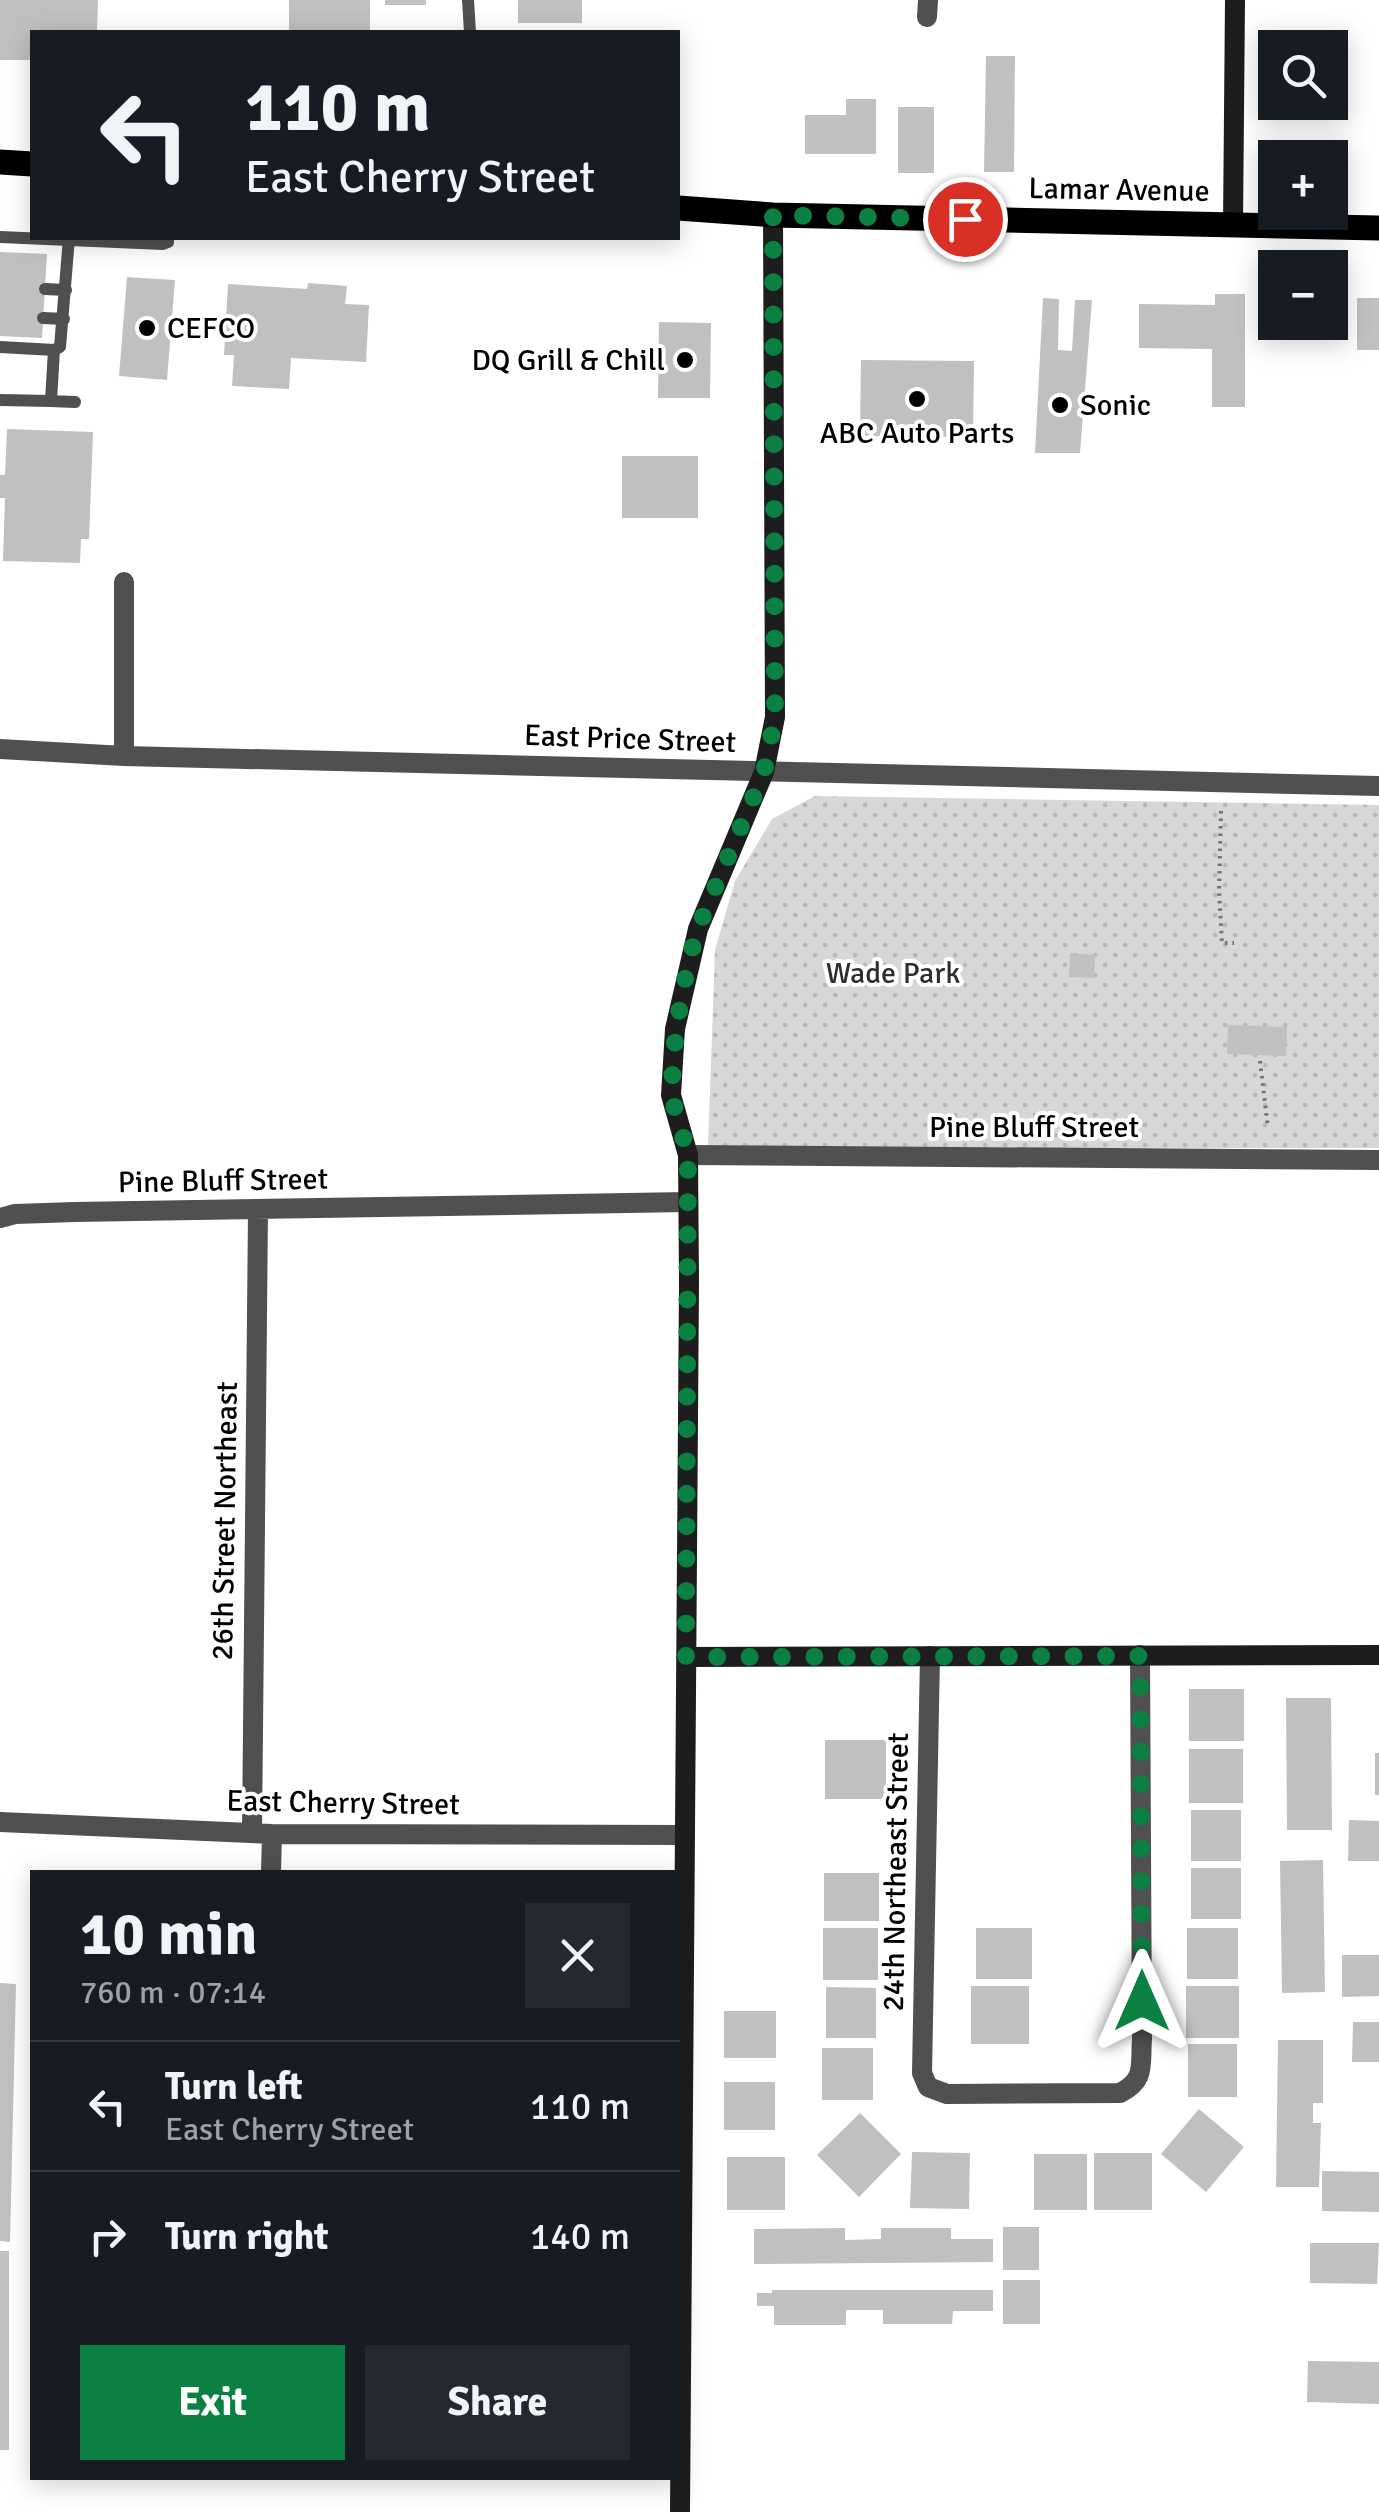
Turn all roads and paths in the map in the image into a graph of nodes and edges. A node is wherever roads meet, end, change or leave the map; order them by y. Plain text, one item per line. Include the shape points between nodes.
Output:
1 (468, 0) edge
2 (1234, 0) edge
3 (470, 30) edge
4 (0, 162) edge
5 (30, 164) edge
6 (680, 208) edge
7 (773, 215) junction
8 (1233, 225) junction
9 (1379, 228) edge
10 (0, 237) edge
11 (30, 237) edge
12 (69, 240) edge
13 (100, 240) edge
14 (168, 240) edge
15 (45, 289) dead end
16 (66, 290) junction
17 (43, 318) dead end
18 (64, 319) junction
19 (0, 347) edge
20 (54, 350) junction
21 (0, 400) edge
22 (50, 401) junction
23 (75, 402) dead end
24 (124, 582) dead end
25 (0, 748) edge
26 (124, 756) junction
27 (764, 772) junction
28 (1379, 786) edge
29 (1221, 810) dead end
30 (1234, 943) dead end
31 (1260, 1061) dead end
32 (1268, 1128) dead end
33 (688, 1154) junction
34 (1379, 1160) edge
35 (686, 1202) junction
36 (258, 1211) junction
37 (0, 1218) edge
38 (1379, 1654) edge
39 (930, 1656) junction
40 (1140, 1656) junction
41 (686, 1657) junction
42 (0, 1822) edge
43 (262, 1833) junction
44 (685, 1834) junction
45 (271, 1870) edge
46 (680, 2512) edge

1 - 3 lane
2 - 8 street
4 - 5 main road
6 - 7 main road, Lamar Avenue
7 - 8 main road, Lamar Avenue
7 - 27 street via 775,718
8 - 9 main road, Lamar Avenue
10 - 11 lane
12 - 16 lane
13 - 14 lane
15 - 16 lane
16 - 18 lane
17 - 18 lane
18 - 20 lane via 62,342
19 - 20 lane
20 - 22 lane
21 - 22 lane
22 - 23 lane
24 - 26 street
25 - 26 street, East Price Street
26 - 27 street, East Price Street
27 - 28 street, East Price Street
27 - 33 street via 688,963 671,1095
29 - 30 path via 1222,943
31 - 32 path
33 - 34 street, Pine Bluff Street
33 - 35 street
35 - 36 street, Pine Bluff Street
35 - 41 street
36 - 37 street, Pine Bluff Street
36 - 43 street, 26th Street Northeast
38 - 40 street
39 - 40 street
39 - 40 street, 24th Northeast Street via 922,2073 928,2087 946,2094 1120,2092 1140,2076
39 - 41 street
41 - 44 street
42 - 43 street, East Cherry Street
43 - 44 street, East Cherry Street
43 - 45 street, 26th Street Northeast
44 - 46 street

